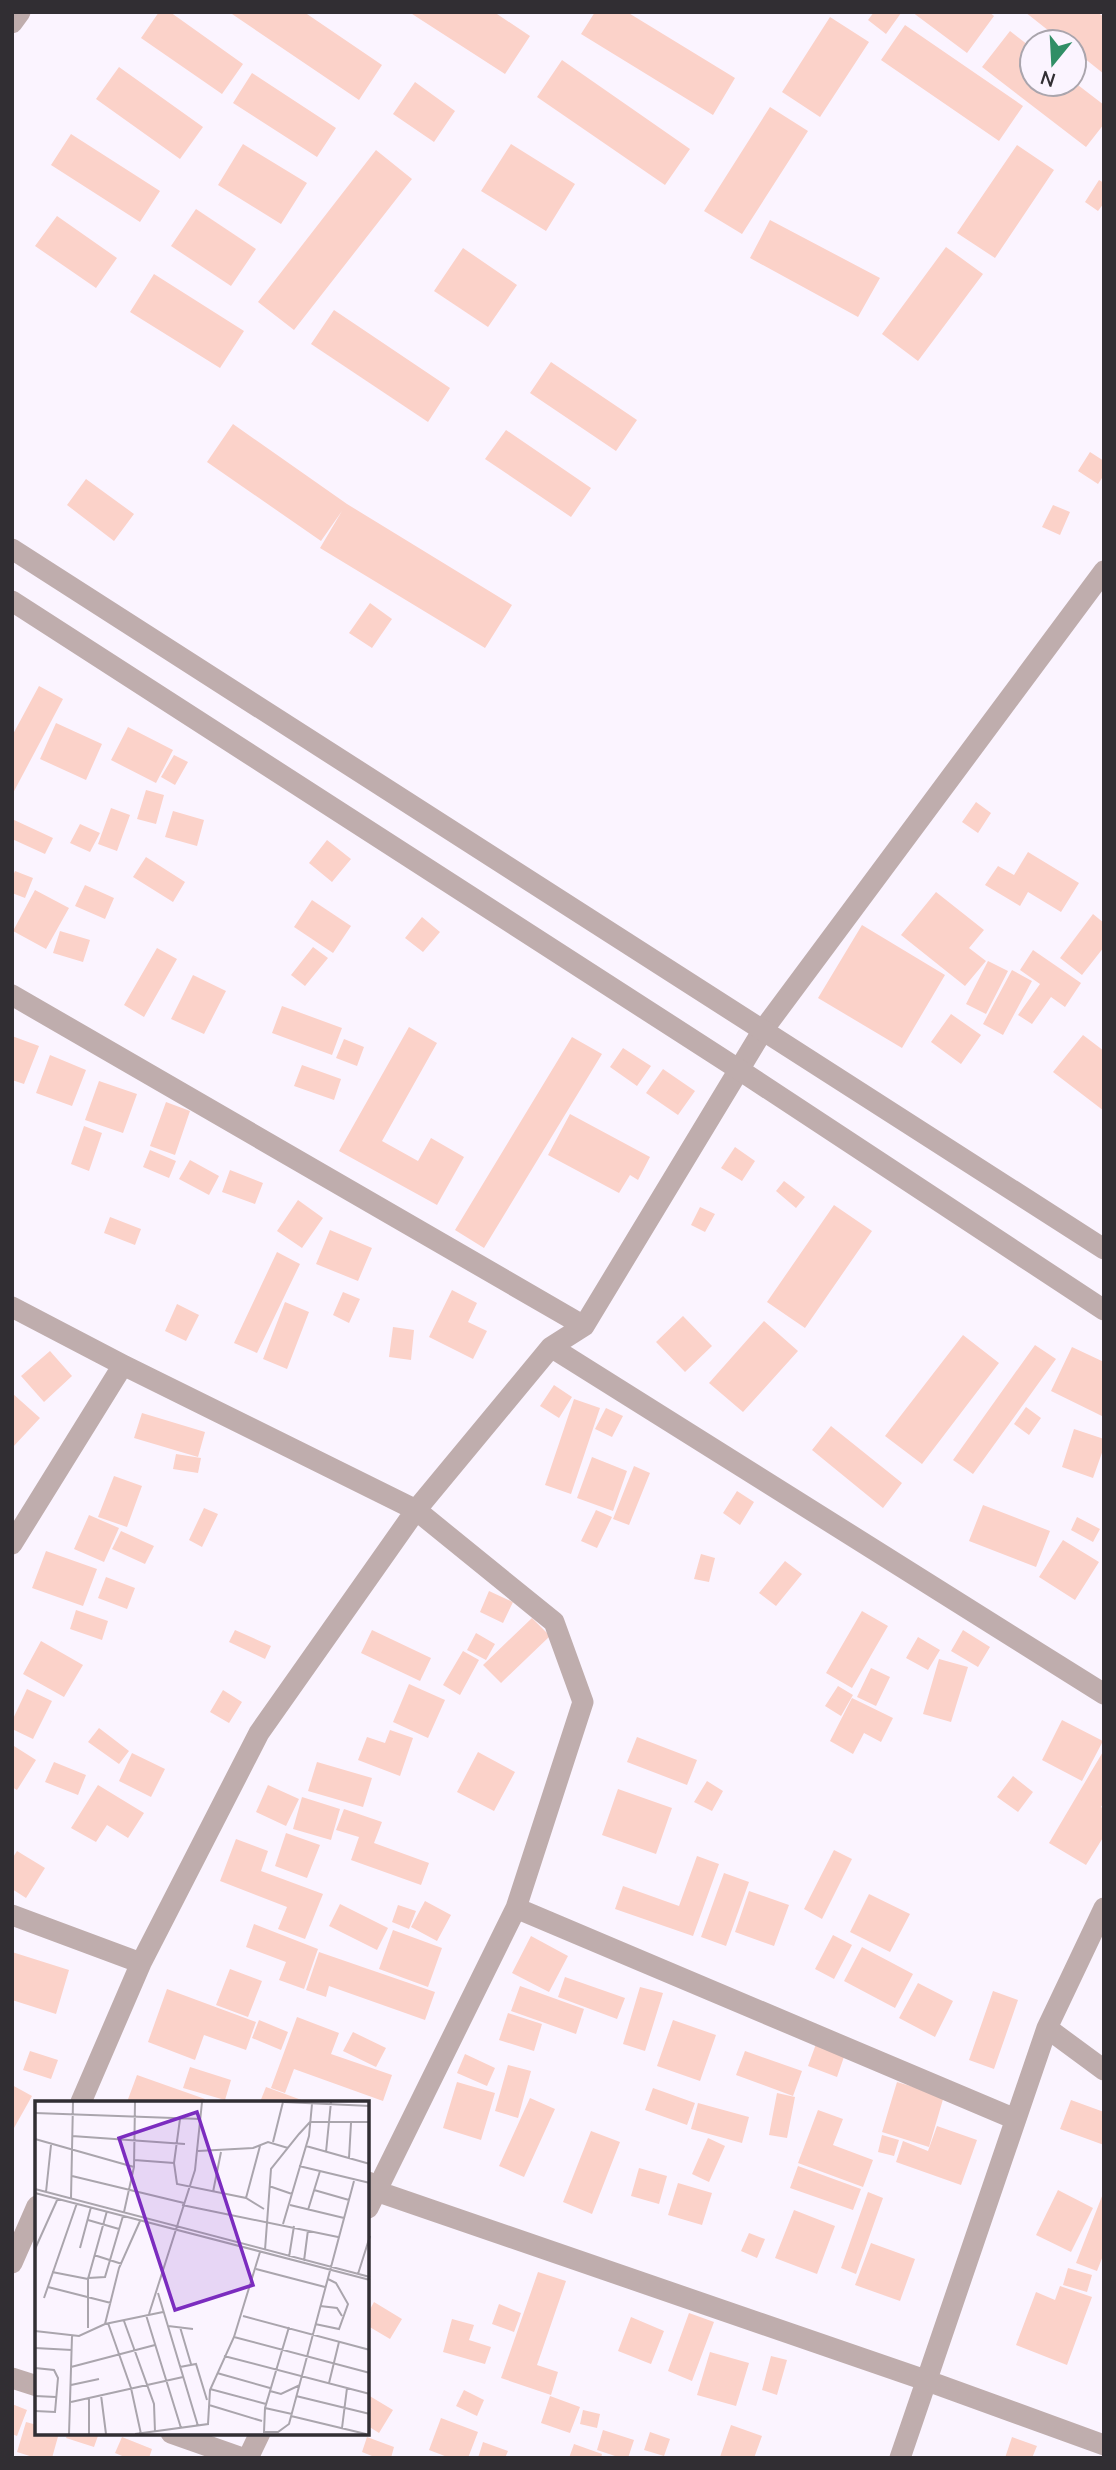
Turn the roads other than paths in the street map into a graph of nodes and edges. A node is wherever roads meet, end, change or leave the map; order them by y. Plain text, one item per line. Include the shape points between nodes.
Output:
1 (20, 12) edge
2 (12, 23) edge
3 (12, 549) edge
4 (1104, 571) edge
5 (12, 601) edge
6 (12, 995) edge
7 (763, 1030) junction
8 (738, 1069) junction
9 (1104, 1249) edge
10 (12, 1307) edge
11 (1104, 1310) edge
12 (584, 1326) junction
13 (551, 1347) junction
14 (123, 1365) junction
15 (416, 1510) junction
16 (12, 1544) edge
17 (1104, 1694) edge
18 (516, 1908) junction
19 (1104, 1908) edge
20 (12, 1915) edge
21 (142, 1963) junction
22 (1047, 2028) junction
23 (1104, 2070) edge
24 (81, 2101) edge
25 (1015, 2119) junction
26 (370, 2194) edge
27 (35, 2211) edge
28 (12, 2263) edge
29 (12, 2378) edge
30 (925, 2380) junction
31 (35, 2385) edge
32 (177, 2435) edge
33 (259, 2435) edge
34 (1104, 2445) edge
35 (242, 2458) edge
36 (248, 2458) edge
37 (900, 2458) edge

1 - 2 street
3 - 7 street
4 - 7 street
5 - 8 street
6 - 12 street
7 - 8 street
7 - 9 street
8 - 11 street
8 - 12 street
10 - 14 street
12 - 13 street
13 - 15 street
13 - 17 street
14 - 15 street
14 - 16 street
15 - 18 street via 554,1622 583,1702
15 - 21 street via 259,1733
18 - 25 street
18 - 26 street
19 - 22 street
20 - 21 street
21 - 24 street
22 - 23 street
22 - 25 street
25 - 30 street
26 - 30 street
27 - 28 street
29 - 31 street
30 - 34 street
30 - 37 street
32 - 35 street
33 - 36 street

